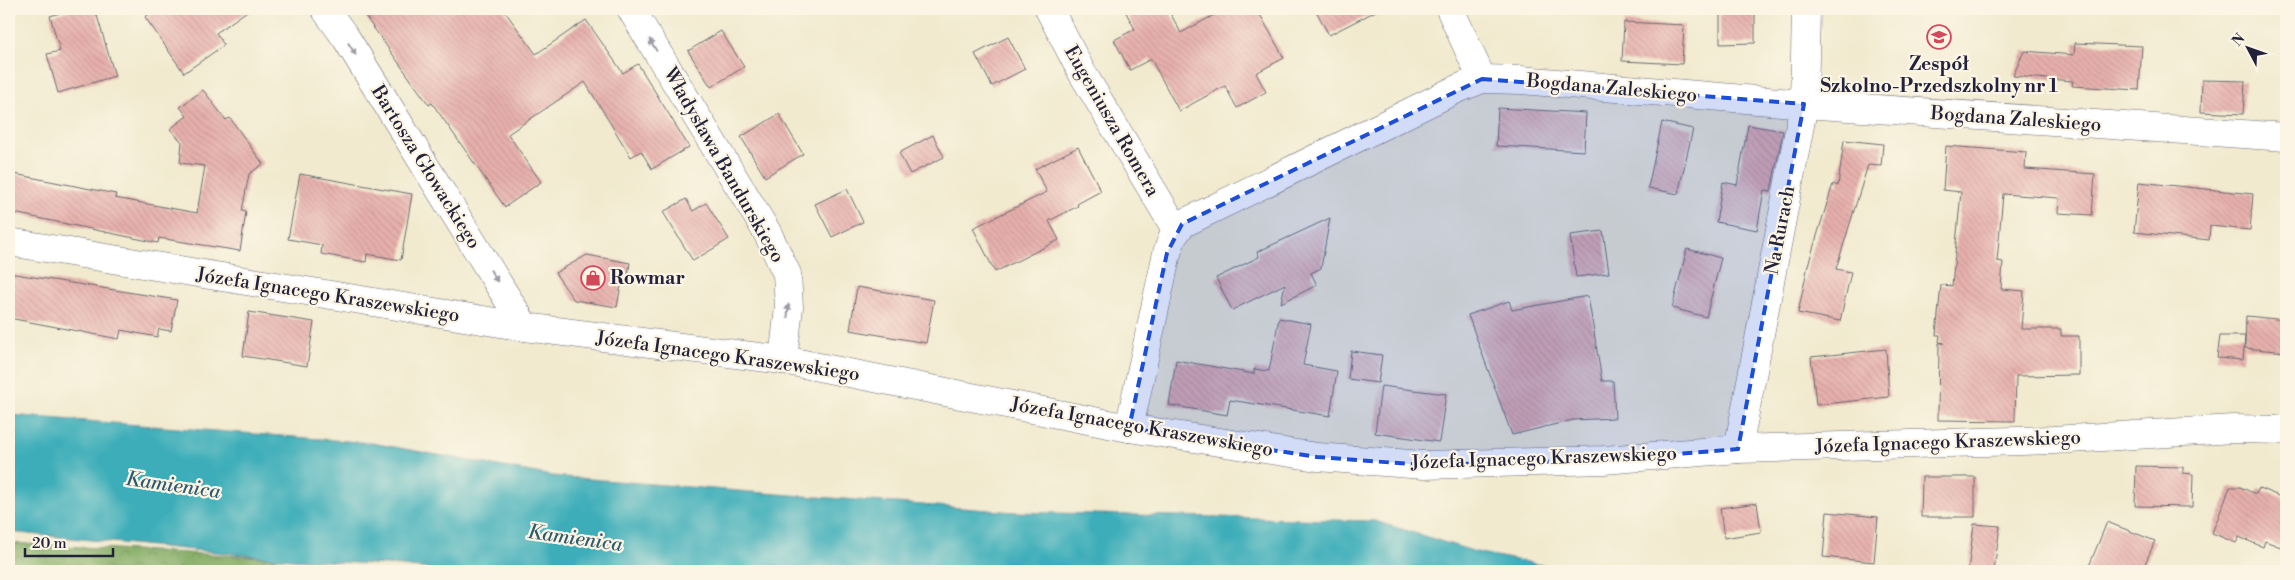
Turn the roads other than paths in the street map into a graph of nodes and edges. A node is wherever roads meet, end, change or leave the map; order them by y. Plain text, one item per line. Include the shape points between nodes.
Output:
1 (324, 9) edge
2 (631, 9) edge
3 (1049, 9) edge
4 (1450, 9) edge
5 (1806, 9) edge
6 (1482, 80) junction
7 (1804, 104) junction
8 (2286, 137) edge
9 (1177, 231) junction
10 (9, 242) edge
11 (526, 327) junction
12 (783, 360) junction
13 (1128, 428) junction
14 (2286, 430) edge
15 (1738, 448) junction

1 -> 11 street, Bartosza Głowackiego via 346,38
12 -> 2 street, Władysława Bandurskiego via 789,307 787,274 766,232
3 - 9 street, Eugeniusza Romera via 1081,71
4 - 6 street
5 - 7 street, Na Rurach
6 - 7 street, Bogdana Zaleskiego via 1521,80
6 - 9 street, Bogdana Zaleskiego via 1457,89 1182,224
7 - 8 street, Bogdana Zaleskiego
7 - 15 street, Na Rurach
9 - 13 street via 1167,253
10 - 11 street, Józefa Ignacego Kraszewskiego
11 - 12 street, Józefa Ignacego Kraszewskiego
12 - 13 street, Józefa Ignacego Kraszewskiego
13 - 15 street, Józefa Ignacego Kraszewskiego via 1317,457 1424,466 1604,460
14 - 15 street, Józefa Ignacego Kraszewskiego

